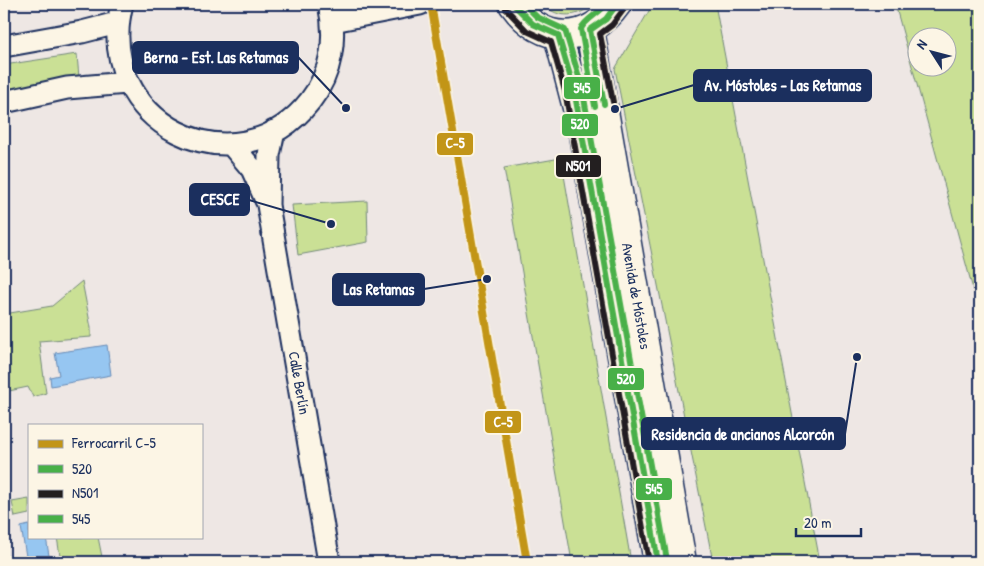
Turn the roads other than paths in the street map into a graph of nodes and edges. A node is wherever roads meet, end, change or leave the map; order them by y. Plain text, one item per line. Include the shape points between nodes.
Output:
1 (420, 4) edge
2 (513, 4) edge
3 (617, 4) edge
4 (331, 12) edge
5 (119, 13) edge
6 (590, 30) junction
7 (558, 35) junction
8 (4, 46) edge
9 (127, 83) junction
10 (4, 102) edge
11 (274, 131) junction
12 (231, 144) junction
13 (268, 205) junction
14 (329, 562) edge
15 (658, 562) edge
16 (682, 562) edge

1 - 4 street
2 - 7 main road via 523,18 540,30
3 - 6 main road via 606,19
4 - 11 street via 333,46 318,91 300,113
5 - 8 street via 82,32
5 - 9 street via 116,43
6 - 7 main road
6 - 16 main road, Avenida de Móstoles
7 - 15 main road, Avenida de Móstoles via 581,123
9 - 10 street via 67,88
9 - 12 street via 146,110 172,130 199,141
11 - 12 street via 256,140
11 - 13 street, Calle Berlín via 269,155
12 - 13 street, Calle Berlín via 252,169
13 - 14 street, Calle Berlín

